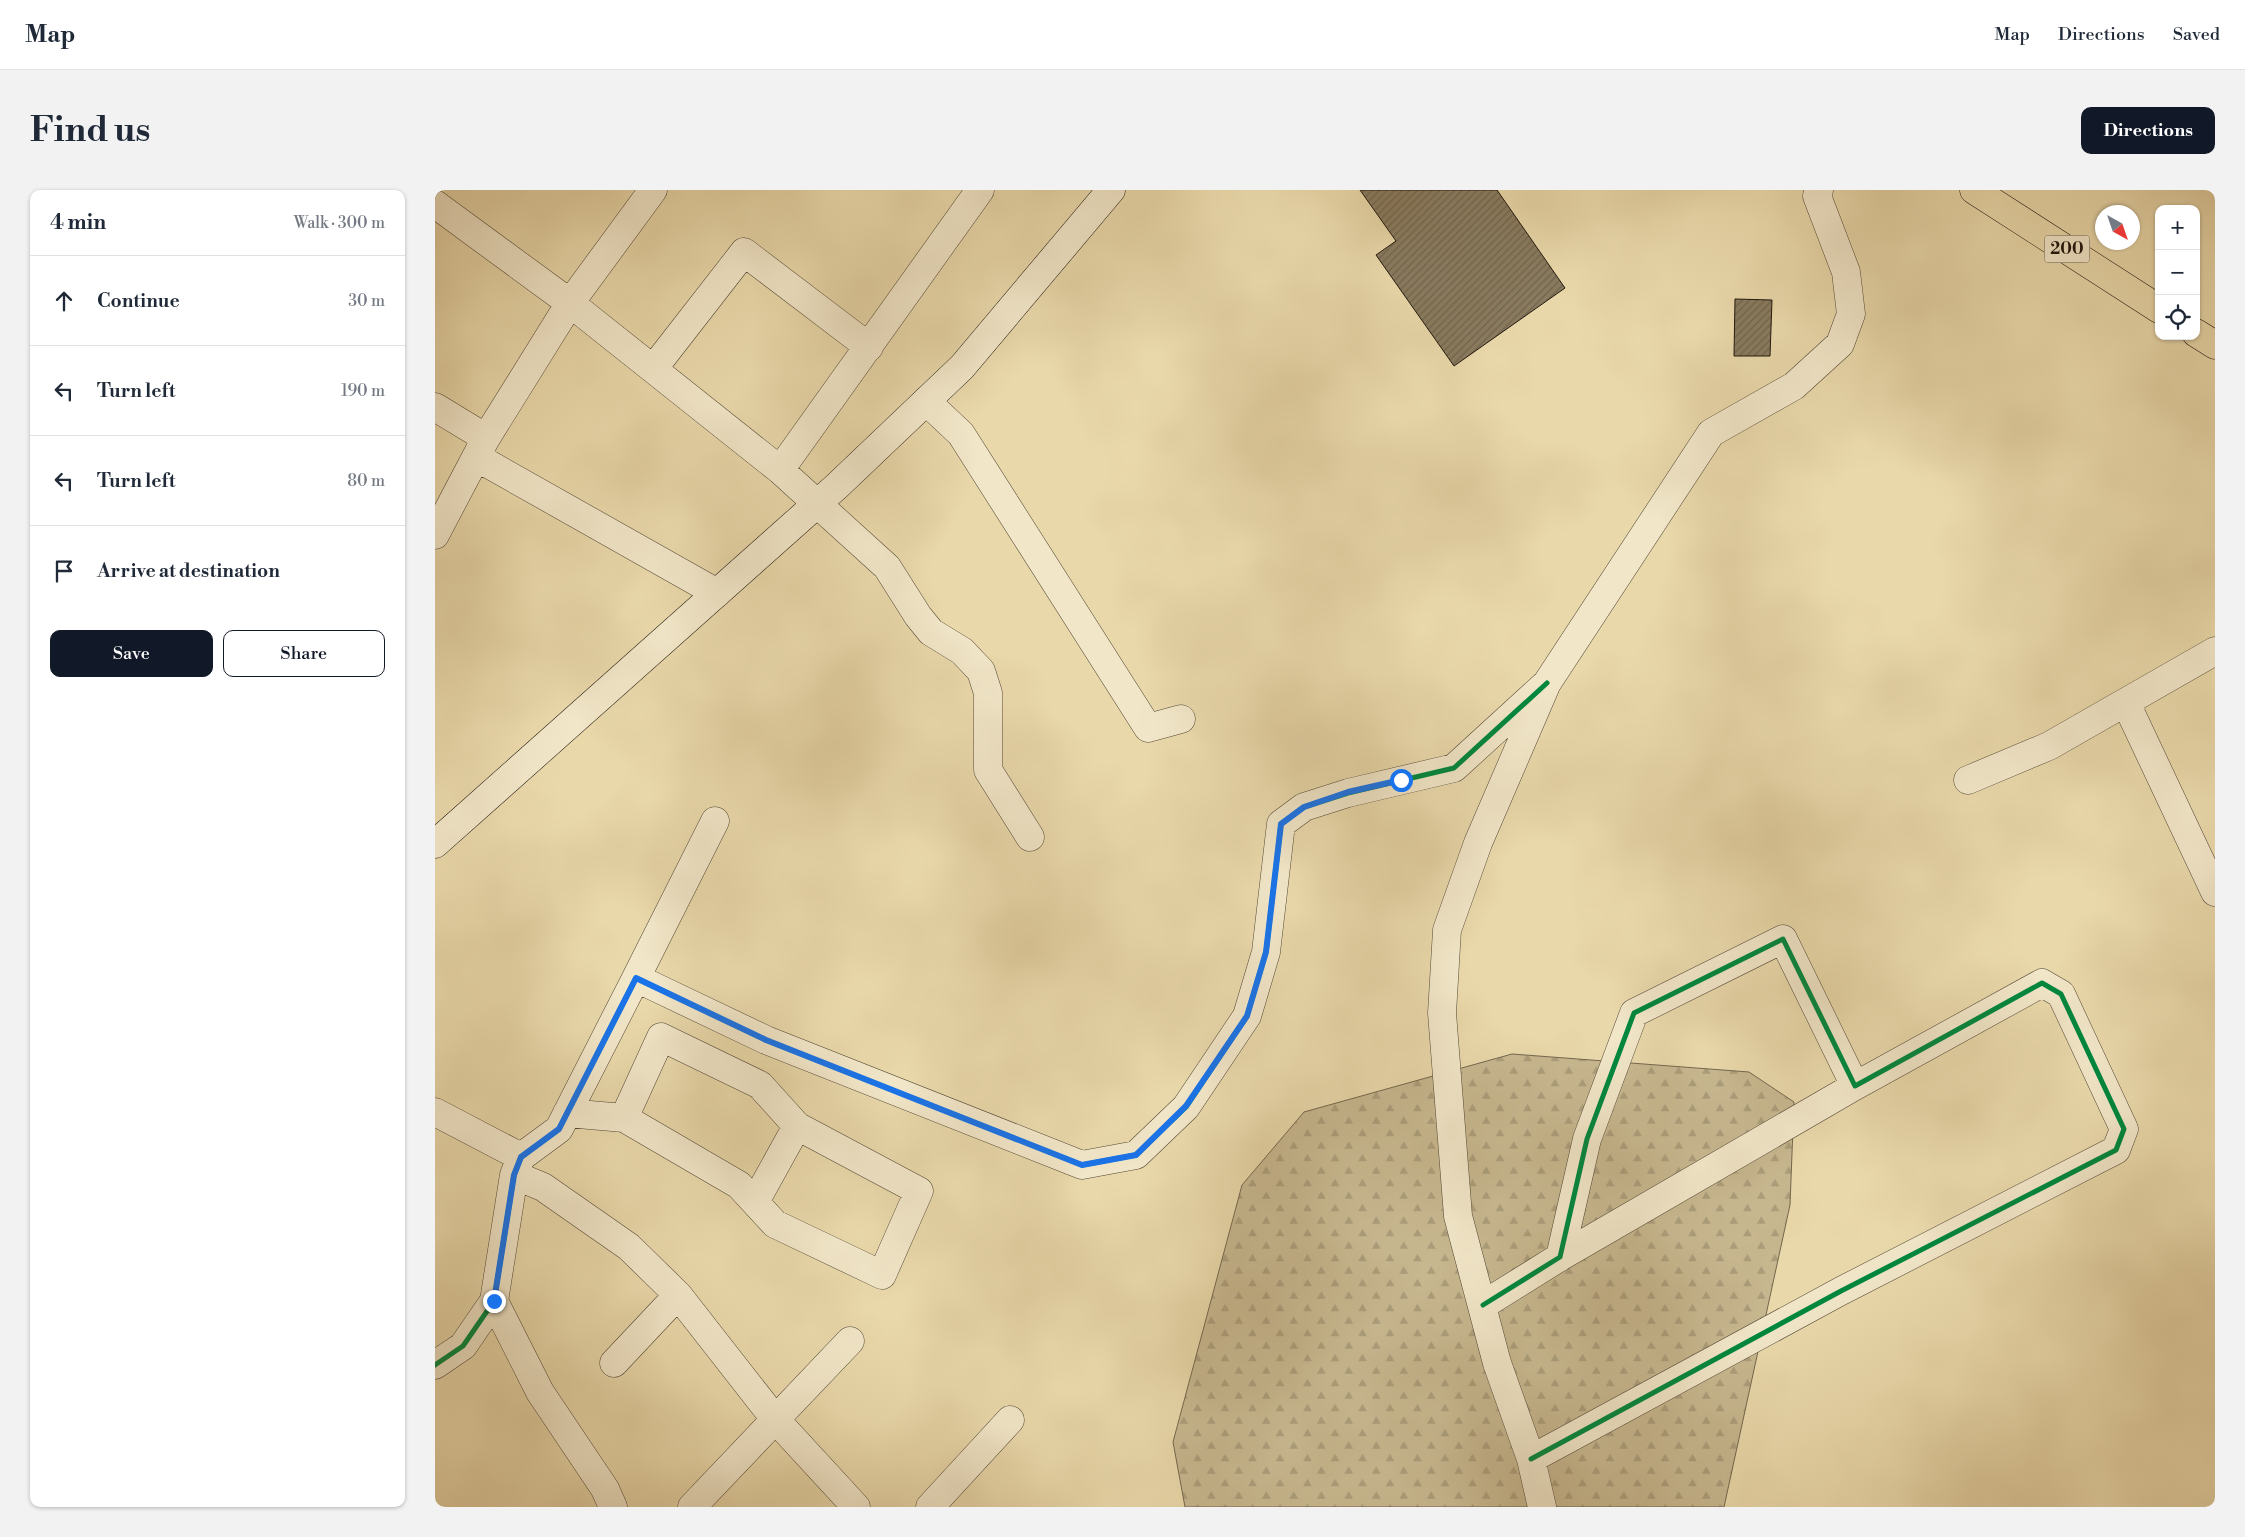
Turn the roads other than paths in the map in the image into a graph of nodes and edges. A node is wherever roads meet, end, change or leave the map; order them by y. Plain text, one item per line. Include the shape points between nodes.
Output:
1 (653, 190) edge
2 (980, 190) edge
3 (1111, 190) edge
4 (1819, 190) edge
5 (1975, 190) edge
6 (435, 204) edge
7 (570, 303) junction
8 (2155, 306) edge
9 (2200, 336) edge
10 (2215, 345) edge
11 (869, 346) junction
12 (653, 369) junction
13 (926, 401) junction
14 (435, 407) edge
15 (481, 448) junction
16 (781, 470) junction
17 (817, 504) junction
18 (435, 535) edge
19 (717, 593) junction
20 (2215, 651) edge
21 (1547, 683) junction
22 (2125, 703) junction
23 (1181, 719) dead end
24 (1968, 780) dead end
25 (715, 821) dead end
26 (1030, 837) dead end
27 (435, 844) edge
28 (2215, 892) edge
29 (636, 978) junction
30 (1855, 1086) junction
31 (435, 1112) edge
32 (567, 1113) junction
33 (625, 1118) junction
34 (797, 1126) junction
35 (518, 1166) junction
36 (755, 1202) junction
37 (1559, 1257) junction
38 (678, 1294) junction
39 (494, 1301) junction
40 (1483, 1305) junction
41 (850, 1341) dead end
42 (614, 1363) dead end
43 (435, 1365) edge
44 (775, 1420) junction
45 (1010, 1420) dead end
46 (1531, 1459) junction
47 (613, 1507) edge
48 (692, 1507) edge
49 (856, 1507) edge
50 (929, 1507) edge
51 (1542, 1507) edge

1 - 7 street
2 - 11 street
3 - 13 street via 962,367
4 - 21 street via 1817,196 1846,272 1851,314 1840,344 1794,386 1711,433
5 - 8 highway, 200
6 - 7 street
7 - 12 street
7 - 15 street
9 - 10 highway
11 - 12 street via 743,252
11 - 16 street
12 - 16 street
13 - 17 street
13 - 23 street via 961,434 1148,728
14 - 15 street
15 - 18 street
15 - 19 street
16 - 17 street
17 - 19 street
17 - 26 street via 887,567 931,632 962,651 981,671 988,693 988,770
19 - 27 street
20 - 22 street
21 - 29 street via 1454,768 1348,792 1304,807 1281,824 1266,952 1247,1016 1186,1106 1136,1155 1082,1165 766,1040
21 - 40 street via 1478,843 1447,930 1442,1013 1458,1216
22 - 24 street via 2049,746
22 - 28 street
25 - 29 street
29 - 32 street
30 - 37 street
30 - 37 street via 1783,939 1634,1013 1587,1139
30 - 46 street via 2042,983 2061,994 2124,1128 2116,1150 1841,1291
31 - 35 street
32 - 33 street
32 - 35 street via 559,1129
33 - 34 street via 661,1037 761,1085
33 - 36 street via 739,1185
34 - 36 street
34 - 36 street via 919,1191 882,1275 775,1224
35 - 38 street via 629,1247
35 - 39 street
37 - 40 street
38 - 42 street
38 - 44 street
39 - 43 street via 463,1346
39 - 47 street via 540,1392 605,1489
40 - 46 street via 1497,1363
41 - 44 street
44 - 48 street
44 - 49 street
45 - 50 street
46 - 51 street

